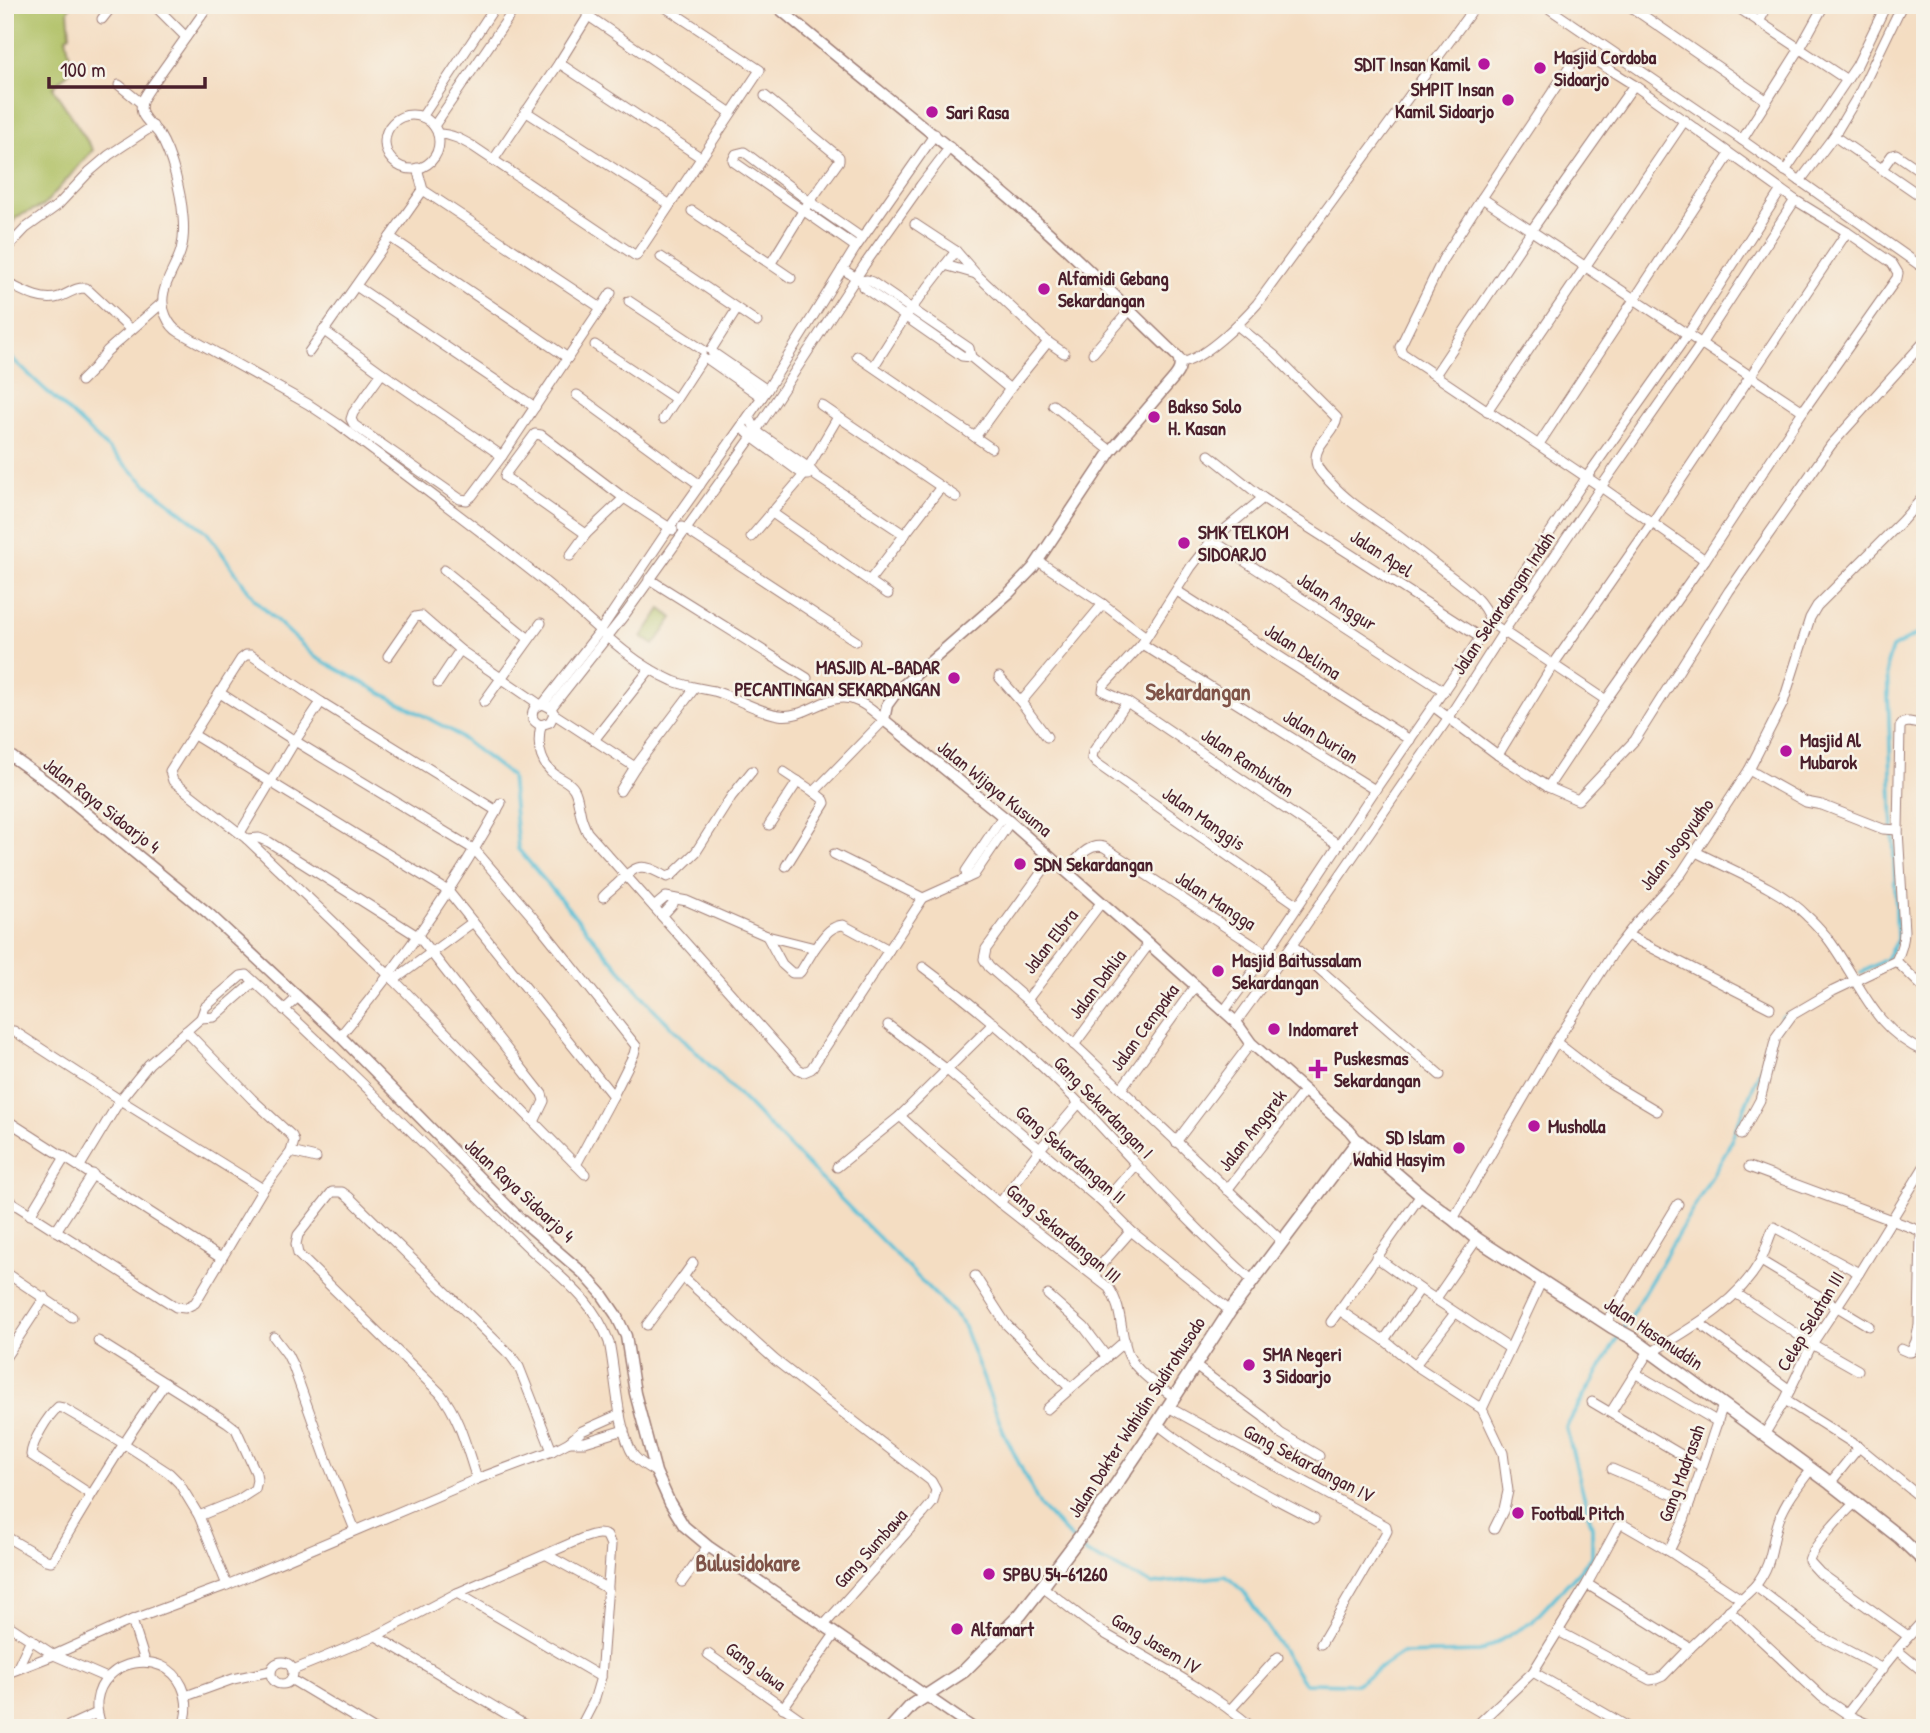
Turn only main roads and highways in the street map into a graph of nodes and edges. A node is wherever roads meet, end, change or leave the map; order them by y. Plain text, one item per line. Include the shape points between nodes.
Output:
1 (1358, 1141) joint
2 (1925, 1562) edge
3 (891, 1728) edge

1 - 2 main road, Jalan Hasanuddin via 1477,1239 1632,1338 1830,1483
1 - 3 main road, Jalan Dokter Wahidin Sudirohusodo via 1230,1311 1088,1526 1020,1615 964,1671 912,1705

